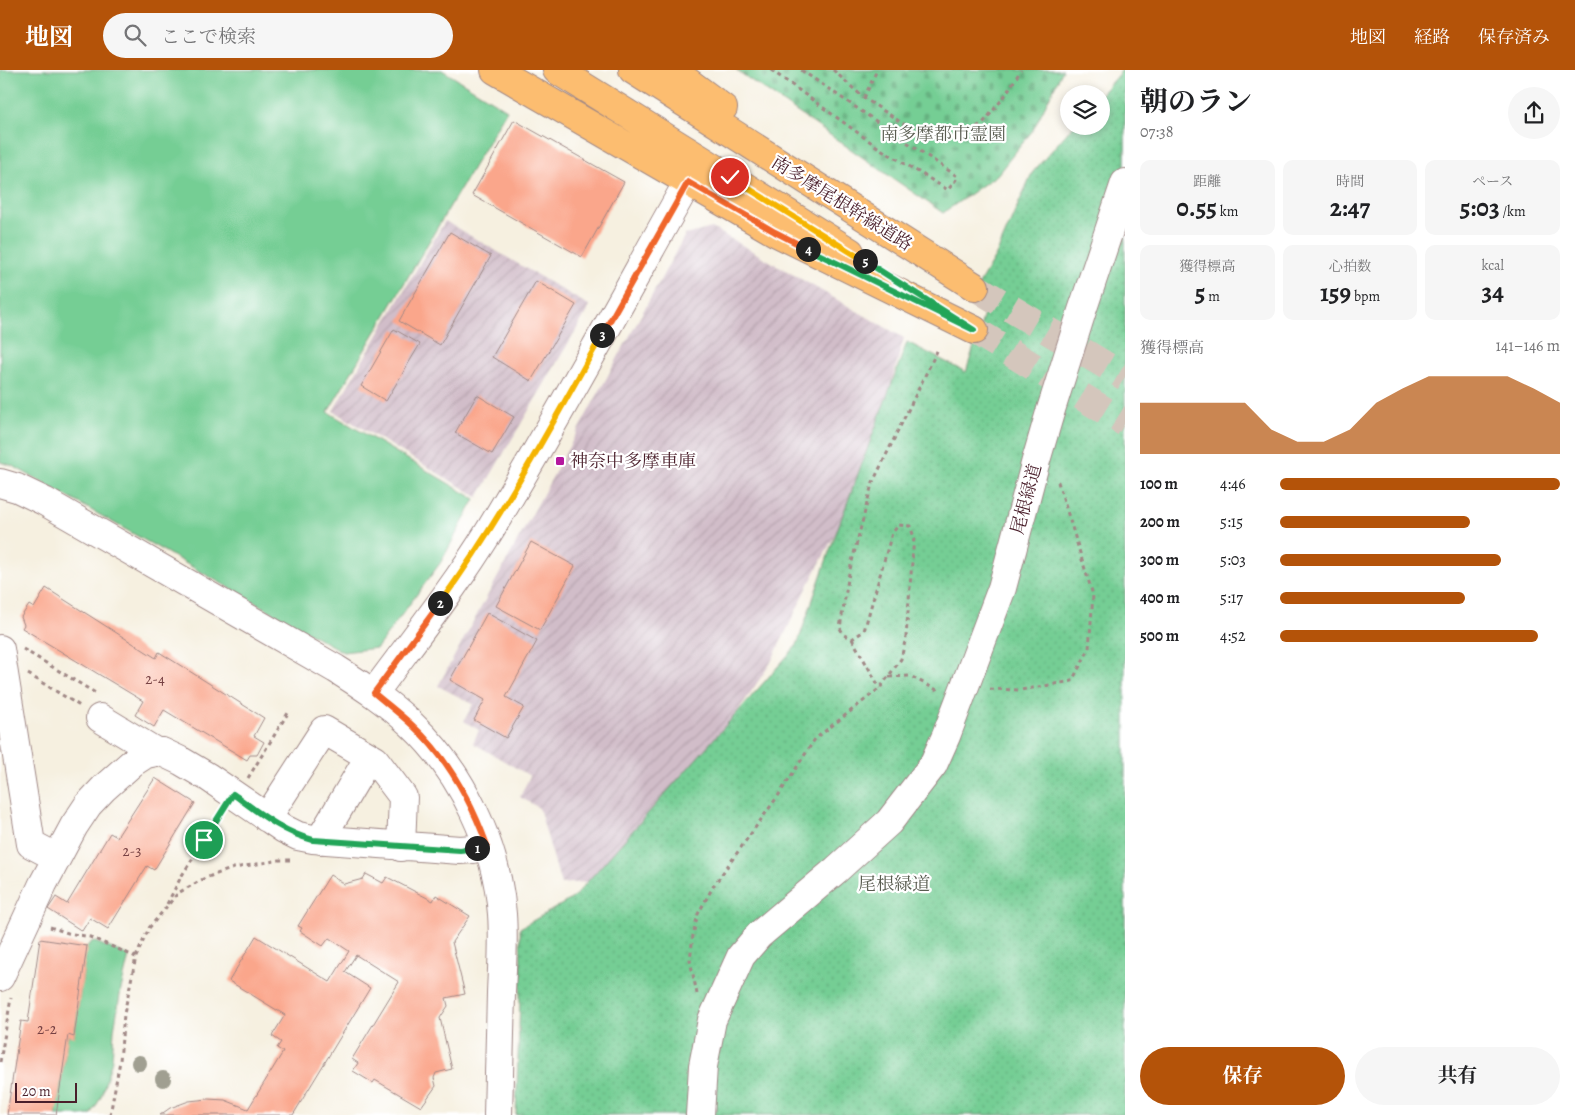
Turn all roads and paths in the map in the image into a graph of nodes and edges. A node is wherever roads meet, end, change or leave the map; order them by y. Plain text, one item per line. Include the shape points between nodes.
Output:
1 (495, 70) edge
2 (557, 70) edge
3 (633, 70) edge
4 (672, 70) edge
5 (771, 70) edge
6 (801, 70) edge
7 (833, 70) edge
8 (877, 70) edge
9 (1021, 70) edge
10 (864, 98) junction
11 (688, 182) junction
12 (1125, 184) edge
13 (905, 242) junction
14 (975, 288) tunnel mouth
15 (938, 349) dead end
16 (1035, 464) junction
17 (0, 483) edge
18 (852, 639) junction
19 (1, 653) edge
20 (889, 677) junction
21 (880, 688) junction
22 (374, 693) junction
23 (962, 695) junction
24 (288, 713) dead end
25 (100, 718) joint
26 (156, 752) junction
27 (369, 757) junction
28 (239, 788) junction
29 (267, 818) junction
30 (320, 840) junction
31 (487, 845) junction
32 (401, 846) junction
33 (56, 857) junction
34 (300, 860) dead end
35 (164, 909) junction
36 (49, 927) dead end
37 (136, 957) junction
38 (6, 984) edge
39 (712, 1020) junction
40 (0, 1062) edge
41 (110, 1115) edge
42 (498, 1115) edge
43 (700, 1115) edge

1 - 11 main road
2 - 11 main road, 南多摩尾根幹線道路 via 974,330 775,232
3 - 13 main road, 南多摩尾根幹線道路
4 - 13 main road
5 - 6 path via 879,148 948,190 958,177
7 - 10 path
8 - 10 path
9 - 10 path via 983,123 962,135 943,138 922,136
11 - 22 street via 490,530
12 - 16 street, 尾根緑道
13 - 14 main road, 南多摩尾根幹線道路
15 - 18 path via 872,484 849,574 840,628
16 - 23 street, 尾根緑道 via 1002,588
16 - 23 path via 1058,482 1083,559 1093,595 1089,649 1072,681
17 - 22 street via 44,501
18 - 20 path via 864,631 892,533 899,525 910,526 914,537 906,636 901,659
18 - 21 path
19 - 25 path
19 - 33 street via 31,844
20 - 21 path
20 - 23 path via 910,676
21 - 39 path via 815,739 698,914 690,960 697,994
22 - 31 street via 414,726 445,764 473,811
23 - 39 street, 尾根緑道 via 928,772 889,822 759,936 741,956
24 - 28 path
25 - 26 street
26 - 28 street via 181,760
26 - 33 street via 132,763 104,788 88,805
27 - 29 street via 324,730
27 - 30 street
27 - 32 street via 375,760 403,797
28 - 29 street
28 - 35 path
29 - 30 street via 298,836
30 - 32 street
31 - 32 street via 460,850
31 - 42 street via 499,894 502,930
33 - 38 street
34 - 35 path via 234,868 205,878 178,893
35 - 37 path via 149,928
36 - 37 path via 90,938
37 - 41 path via 124,1014
38 - 40 path
39 - 43 street, 尾根緑道

